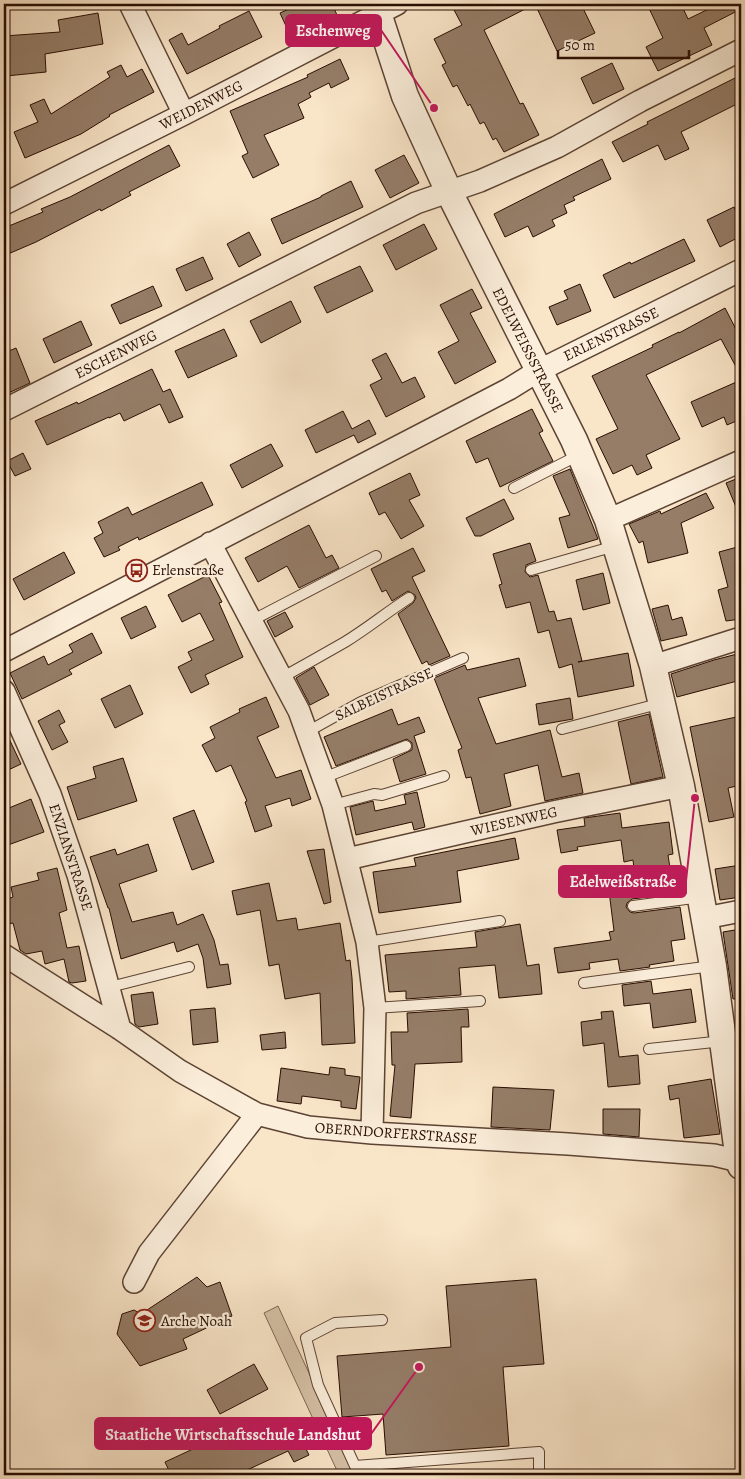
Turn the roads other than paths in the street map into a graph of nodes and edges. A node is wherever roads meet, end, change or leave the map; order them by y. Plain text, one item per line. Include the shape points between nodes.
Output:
1 (131, 6) dead end
2 (383, 7) edge
3 (741, 50) edge
4 (184, 114) junction
5 (449, 192) junction
6 (4, 204) edge
7 (741, 270) edge
8 (538, 371) junction
9 (4, 410) edge
10 (580, 455) junction
11 (741, 461) edge
12 (514, 488) dead end
13 (608, 520) junction
14 (210, 543) junction
15 (616, 546) junction
16 (376, 556) dead end
17 (530, 570) dead end
18 (409, 598) dead end
19 (251, 621) junction
20 (741, 638) edge
21 (4, 651) edge
22 (464, 658) dead end
23 (653, 666) junction
24 (282, 678) junction
25 (4, 691) edge
26 (662, 703) junction
27 (562, 729) dead end
28 (307, 732) junction
29 (406, 746) dead end
30 (444, 776) dead end
31 (323, 778) junction
32 (681, 786) junction
33 (332, 805) junction
34 (347, 859) junction
35 (633, 906) dead end
36 (703, 908) junction
37 (741, 911) edge
38 (500, 921) dead end
39 (367, 942) junction
40 (4, 954) edge
41 (713, 966) junction
42 (189, 967) dead end
43 (584, 983) dead end
44 (110, 986) junction
45 (480, 1001) dead end
46 (375, 1008) junction
47 (120, 1029) junction
48 (724, 1041) junction
49 (649, 1049) dead end
50 (257, 1114) junction
51 (372, 1134) junction
52 (740, 1164) edge
53 (134, 1282) dead end
54 (382, 1320) dead end
55 (539, 1475) edge

1 - 4 street
2 - 4 street, WEIDENWEG
2 - 5 street, EDELWEISSSTRASSE via 405,96
3 - 5 street, ESCHENWEG via 557,146
4 - 6 street, WEIDENWEG
5 - 8 street, EDELWEISSSTRASSE
5 - 9 street, ESCHENWEG via 416,203
7 - 8 street, ERLENSTRASSE
8 - 10 street, EDELWEISSSTRASSE
8 - 14 street, ERLENSTRASSE
10 - 12 lane
10 - 13 street, EDELWEISSSTRASSE
11 - 13 street
13 - 15 street, EDELWEISSSTRASSE
14 - 19 street
14 - 21 street, ERLENSTRASSE
15 - 17 lane
15 - 23 street, EDELWEISSSTRASSE
16 - 19 lane
18 - 24 lane via 346,641
19 - 24 street
20 - 23 street
22 - 28 lane, SALBEISTRASSE via 361,702
23 - 26 street, EDELWEISSSTRASSE
24 - 28 street
25 - 44 street, ENZIANSTRASSE via 50,794 78,875
26 - 27 lane
26 - 32 street, EDELWEISSSTRASSE
28 - 31 street
29 - 31 lane
30 - 33 lane via 382,796 374,794
31 - 33 street
32 - 34 street, WIESENWEG
32 - 36 street, EDELWEISSSTRASSE
33 - 34 street
34 - 39 street
35 - 36 lane
36 - 37 street
36 - 41 street, EDELWEISSSTRASSE
38 - 39 lane
39 - 46 street
40 - 47 street, OBERNDORFERSTRASSE
41 - 43 lane
41 - 48 street, EDELWEISSSTRASSE
42 - 44 lane
44 - 47 street, ENZIANSTRASSE
45 - 46 lane
46 - 51 street
47 - 50 street, OBERNDORFERSTRASSE via 180,1071
48 - 49 lane
48 - 52 street, EDELWEISSSTRASSE
50 - 51 street, OBERNDORFERSTRASSE via 308,1127
50 - 53 street via 149,1253
51 - 52 street, OBERNDORFERSTRASSE via 714,1155
54 - 55 lane via 335,1323 306,1338 318,1385 355,1466 539,1452

